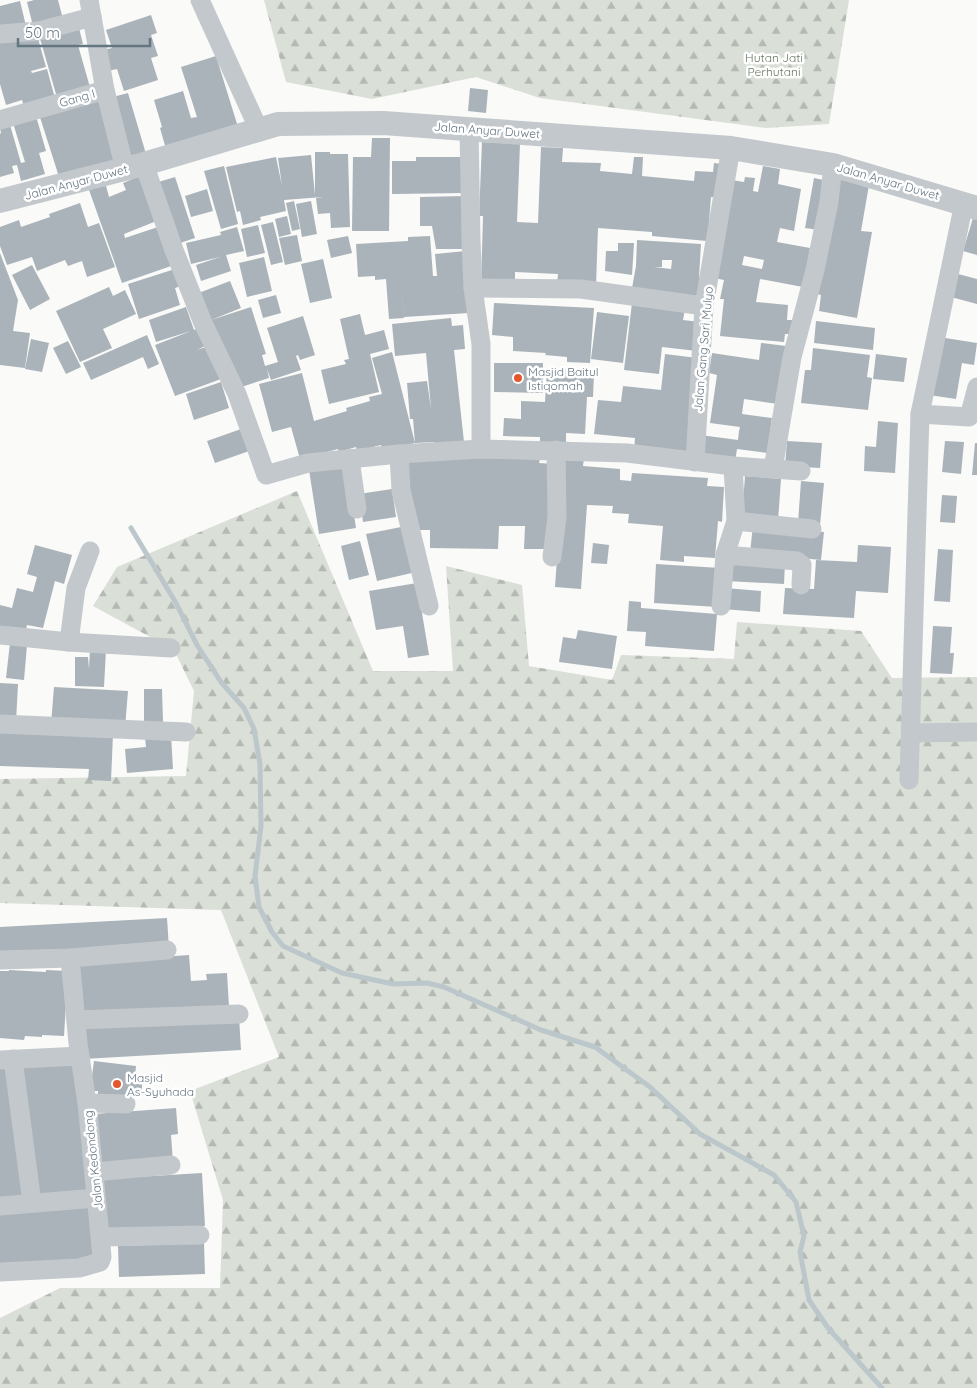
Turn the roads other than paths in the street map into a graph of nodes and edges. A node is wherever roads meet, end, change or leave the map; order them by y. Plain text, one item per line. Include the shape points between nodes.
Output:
1 (200, 0) edge
2 (91, 9) edge
3 (0, 34) edge
4 (105, 90) junction
5 (0, 120) edge
6 (469, 129) junction
7 (258, 130) junction
8 (731, 148) junction
9 (833, 165) junction
10 (134, 166) junction
11 (0, 201) edge
12 (970, 205) edge
13 (473, 288) junction
14 (704, 306) junction
15 (977, 387) edge
16 (920, 414) junction
17 (973, 418) edge
18 (482, 449) junction
19 (556, 450) junction
20 (399, 454) junction
21 (350, 459) junction
22 (694, 462) junction
23 (733, 466) junction
24 (774, 469) junction
25 (801, 471) dead end
26 (357, 509) dead end
27 (736, 522) junction
28 (812, 529) dead end
29 (90, 551) dead end
30 (724, 555) junction
31 (552, 557) dead end
32 (801, 585) dead end
33 (429, 606) dead end
34 (722, 606) dead end
35 (0, 635) edge
36 (69, 642) junction
37 (171, 648) dead end
38 (0, 724) edge
39 (186, 732) dead end
40 (977, 732) edge
41 (911, 733) junction
42 (910, 780) dead end
43 (168, 950) dead end
44 (70, 958) junction
45 (0, 960) edge
46 (238, 1014) dead end
47 (76, 1020) junction
48 (80, 1056) junction
49 (7, 1059) edge
50 (87, 1103) junction
51 (126, 1104) dead end
52 (171, 1165) dead end
53 (94, 1172) junction
54 (96, 1198) junction
55 (32, 1203) junction
56 (0, 1206) edge
57 (200, 1234) dead end
58 (102, 1236) junction
59 (0, 1272) edge

1 - 7 street
2 - 3 street via 39,31
2 - 4 street
4 - 5 street, Gang I
4 - 10 street, Gang I
6 - 7 street, Jalan Anyar Duwet via 383,123 278,124
6 - 8 street, Jalan Anyar Duwet
6 - 13 street
7 - 10 street, Jalan Anyar Duwet
8 - 9 street, Jalan Anyar Duwet
8 - 14 street, Jalan Gang Sari Mulyo
9 - 12 street, Jalan Anyar Duwet
9 - 24 street via 815,270 792,357
10 - 11 street, Jalan Anyar Duwet
10 - 21 street, Gang I via 237,394 266,475 308,463
12 - 16 street
13 - 14 street via 581,289
13 - 18 street via 481,344
14 - 22 street, Jalan Gang Sari Mulyo
15 - 17 street
16 - 17 street
16 - 41 street
18 - 19 street
18 - 20 street
19 - 22 street via 627,452
19 - 31 street via 557,517
20 - 21 street
20 - 33 street via 401,490
21 - 26 street
22 - 23 street
23 - 24 street
23 - 27 street
24 - 25 street
27 - 28 street
27 - 30 street
29 - 36 street via 76,588
30 - 32 street via 797,561 802,565
30 - 34 street
35 - 36 street
36 - 37 street
38 - 39 street
40 - 41 street
41 - 42 street
43 - 44 street
44 - 45 street
44 - 47 street, Jalan Kedondong
46 - 47 street
47 - 48 street, Jalan Kedondong
48 - 49 street
48 - 50 street, Jalan Kedondong
49 - 55 street
50 - 51 street
50 - 53 street, Jalan Kedondong
52 - 53 street
53 - 54 street, Jalan Kedondong
54 - 55 street
54 - 58 street, Jalan Kedondong
55 - 56 street
57 - 58 street
58 - 59 street, Jalan Kedondong via 100,1262 79,1268

